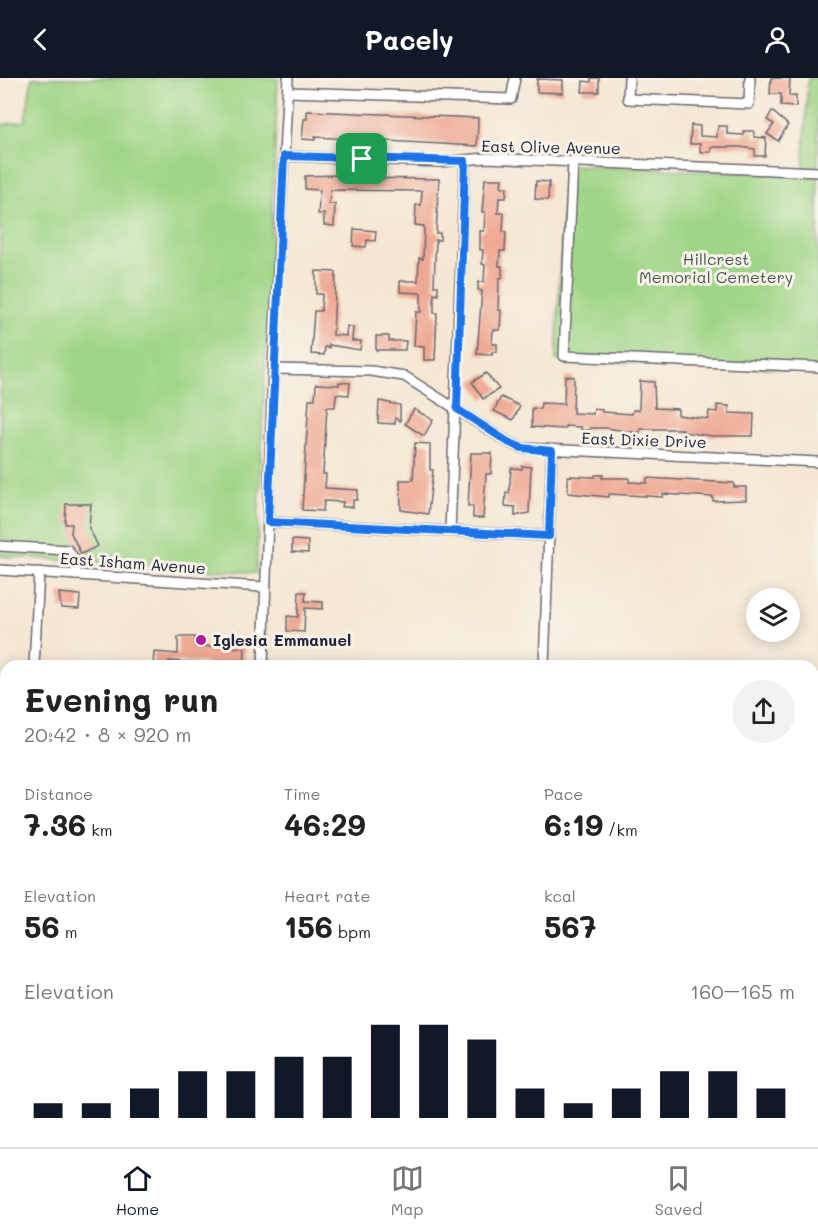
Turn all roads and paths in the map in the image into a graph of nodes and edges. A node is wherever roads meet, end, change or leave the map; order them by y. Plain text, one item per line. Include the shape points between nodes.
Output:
1 (288, 78) edge
2 (515, 78) edge
3 (629, 78) edge
4 (750, 78) edge
5 (288, 92) junction
6 (284, 156) junction
7 (465, 161) junction
8 (573, 161) junction
9 (818, 172) edge
10 (818, 367) edge
11 (273, 369) junction
12 (457, 409) junction
13 (552, 451) junction
14 (818, 462) edge
15 (268, 522) junction
16 (450, 531) junction
17 (549, 536) junction
18 (0, 546) edge
19 (0, 570) edge
20 (39, 572) junction
21 (76, 575) junction
22 (264, 587) junction
23 (34, 660) edge
24 (263, 660) edge
25 (544, 660) edge

1 - 5 street
2 - 5 street via 511,99
3 - 4 street via 628,99 749,104
5 - 6 street
6 - 7 street, East Olive Avenue
6 - 11 street
7 - 8 street, East Olive Avenue
7 - 12 street
8 - 9 street, East Olive Avenue
8 - 10 street via 564,356
11 - 12 street, East Dixie Drive via 389,373 420,385
11 - 15 street
12 - 13 street, East Dixie Drive via 508,442 522,448
12 - 16 street
13 - 14 street, East Dixie Drive
13 - 17 street
15 - 16 street
15 - 22 street
16 - 17 street
17 - 25 street
18 - 21 street via 68,550 76,562
19 - 20 street, East Isham Avenue
20 - 21 street, East Isham Avenue
20 - 23 street
21 - 22 street, East Isham Avenue
22 - 24 street

